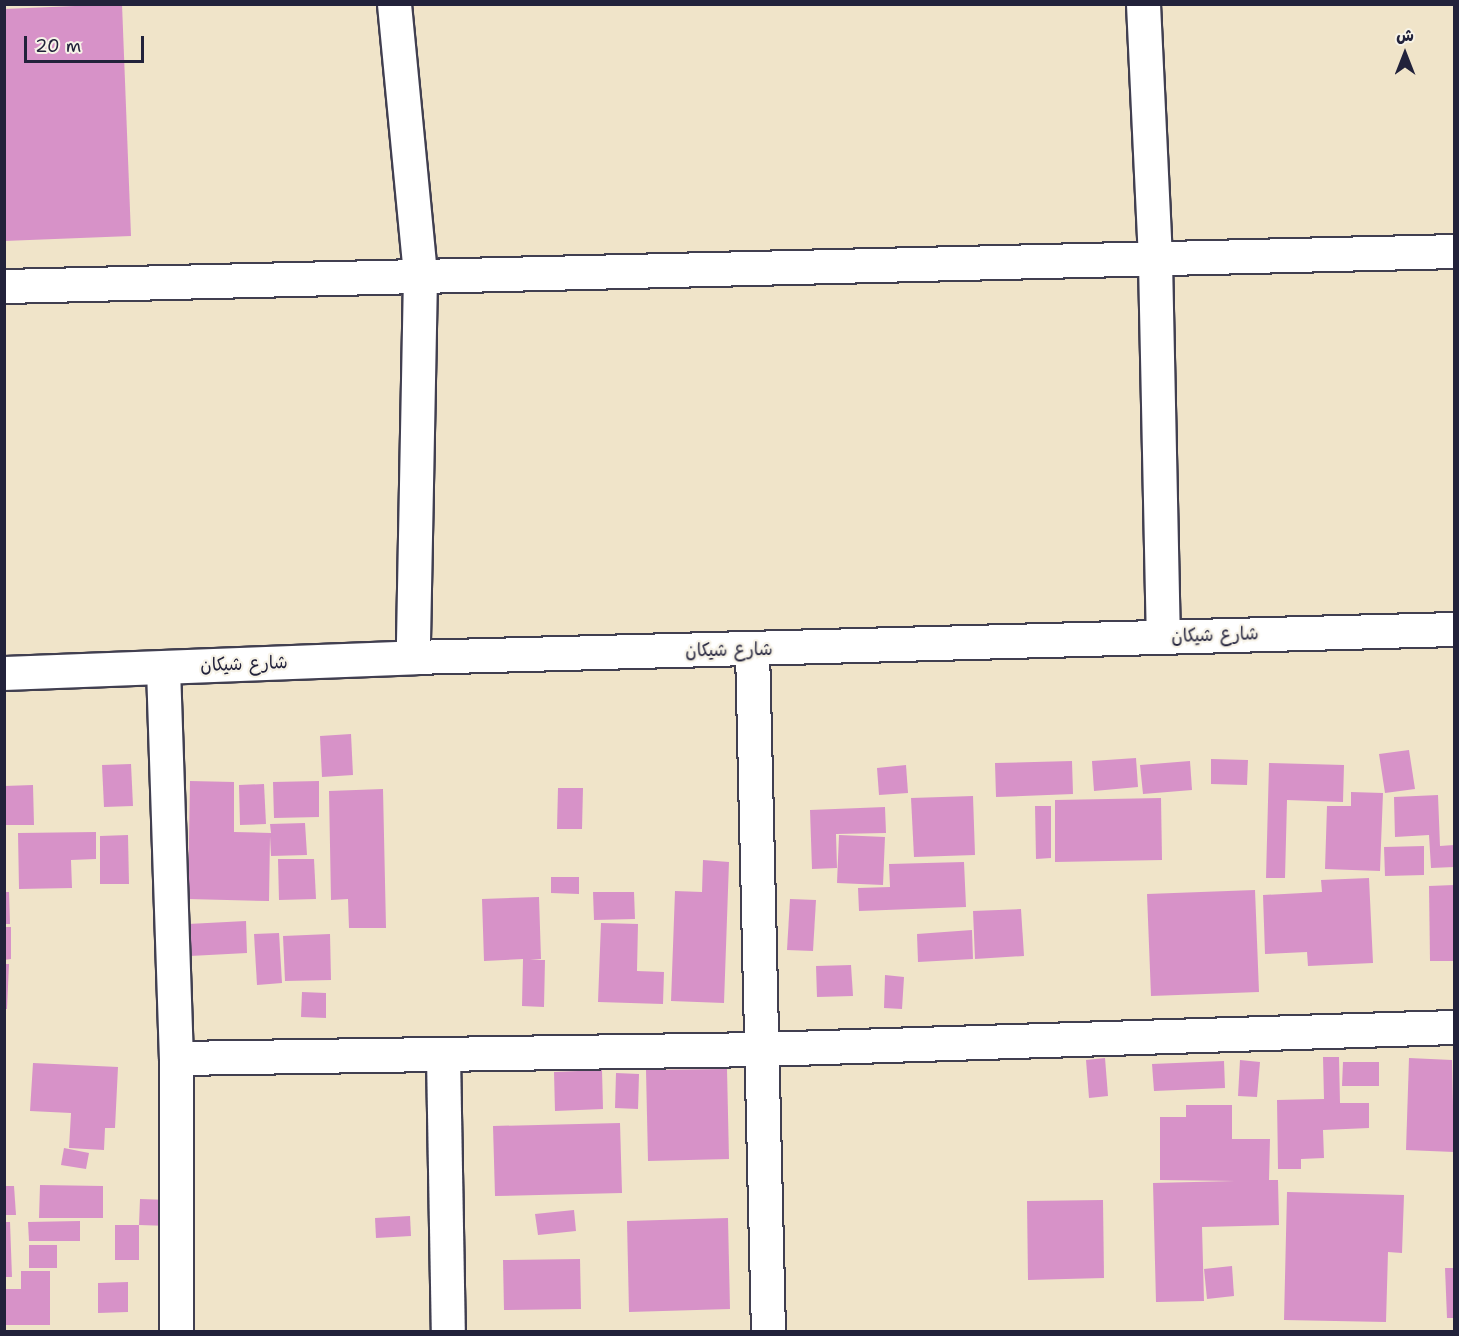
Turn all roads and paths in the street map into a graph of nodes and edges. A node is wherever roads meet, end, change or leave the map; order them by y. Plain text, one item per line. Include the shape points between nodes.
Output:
1 (394, 4) edge
2 (1143, 4) edge
3 (1455, 251) edge
4 (1155, 261) junction
5 (420, 276) junction
6 (4, 286) edge
7 (1455, 629) edge
8 (1163, 637) junction
9 (752, 649) junction
10 (413, 657) junction
11 (163, 668) junction
12 (4, 673) edge
13 (1455, 1027) edge
14 (760, 1049) junction
15 (443, 1054) junction
16 (176, 1059) junction
17 (176, 1332) edge
18 (448, 1332) edge
19 (768, 1332) edge

1 - 5 street
2 - 4 street
3 - 4 street
4 - 5 street
4 - 8 street
5 - 6 street
5 - 10 street
7 - 8 street, شارع شيكان
8 - 9 street, شارع شيكان
9 - 10 street, شارع شيكان
9 - 14 street
10 - 11 street, شارع شيكان
11 - 12 street, شارع شيكان
11 - 16 street
13 - 14 street
14 - 15 street
14 - 19 street
15 - 16 street
15 - 18 street
16 - 17 street

